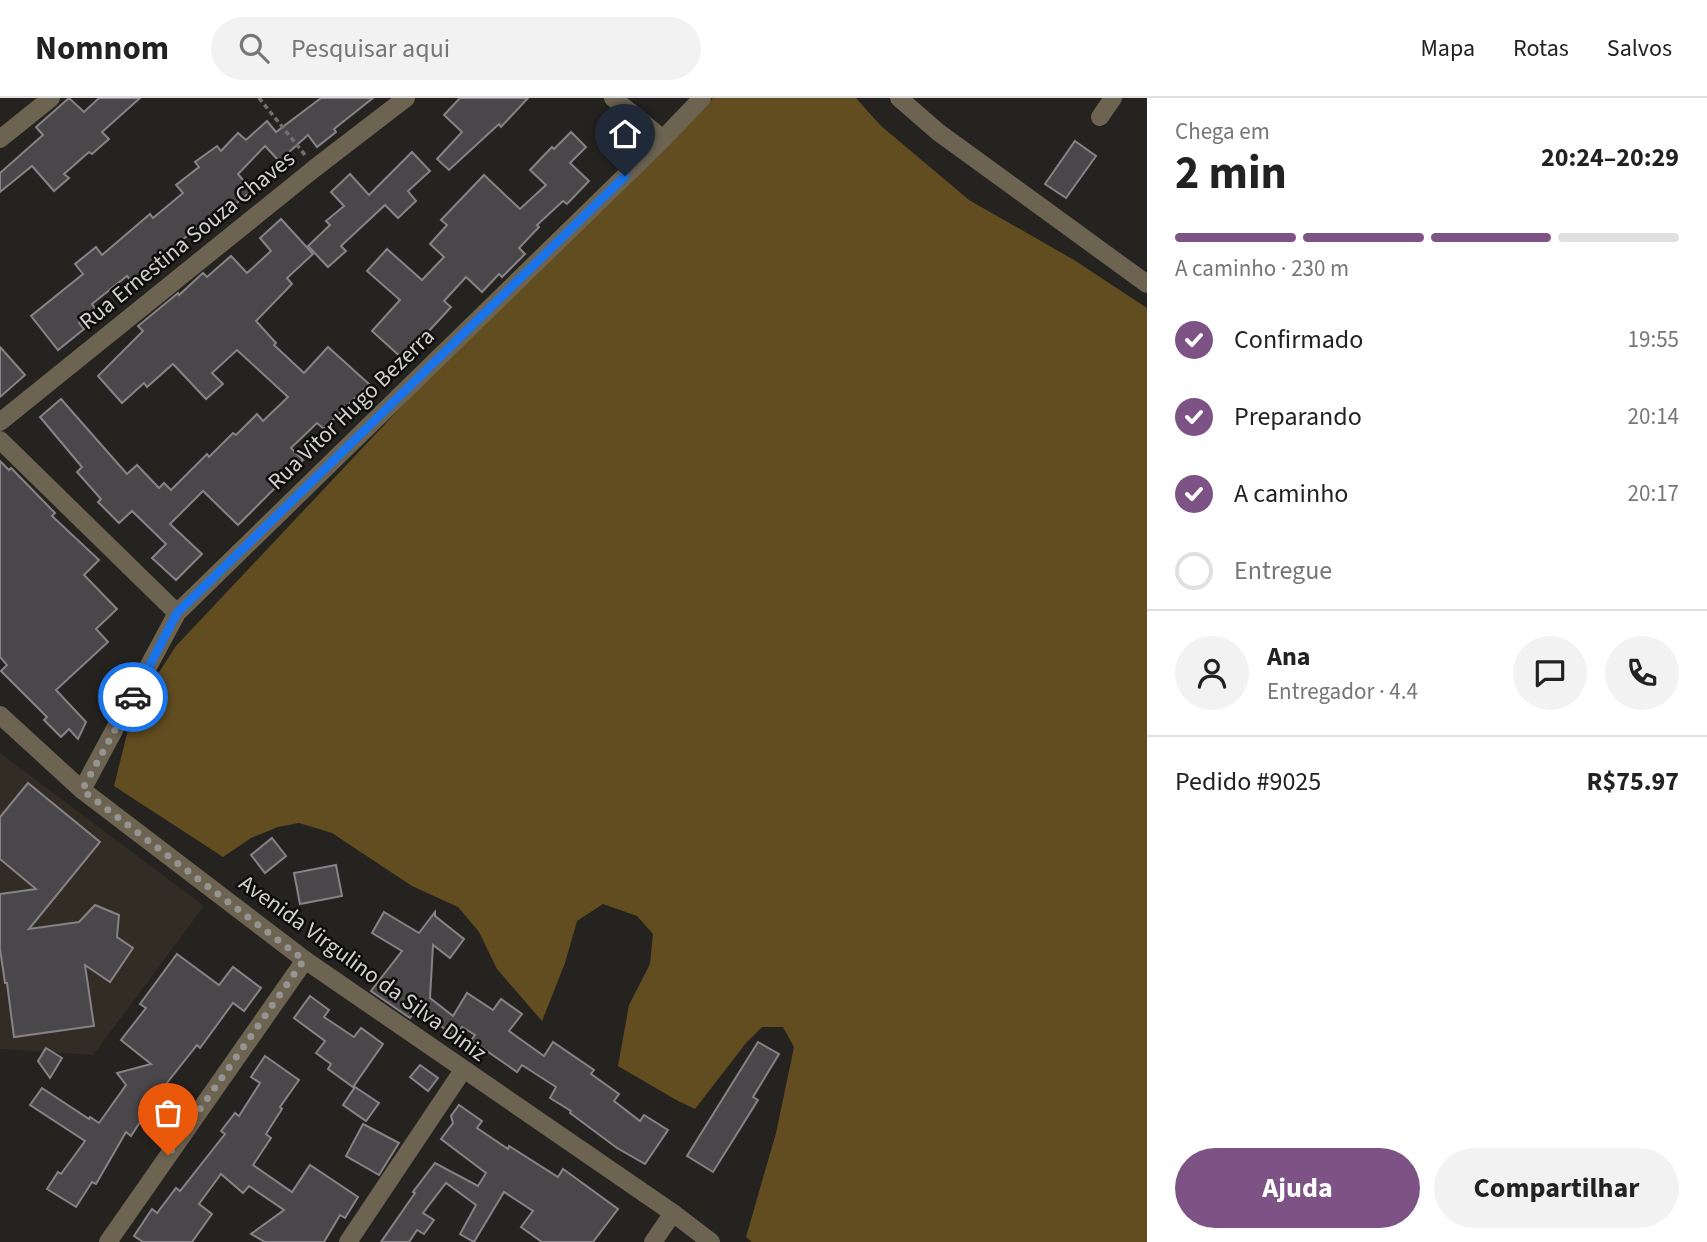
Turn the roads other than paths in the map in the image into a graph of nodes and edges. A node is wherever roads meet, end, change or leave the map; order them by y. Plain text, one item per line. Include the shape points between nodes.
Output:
1 (51, 98) edge
2 (406, 98) edge
3 (613, 98) edge
4 (702, 98) edge
5 (899, 98) edge
6 (1113, 98) edge
7 (1100, 117) dead end
8 (2, 133) edge
9 (663, 139) junction
10 (1147, 284) edge
11 (0, 422) edge
12 (0, 440) edge
13 (177, 613) junction
14 (0, 715) edge
15 (82, 790) junction
16 (304, 960) junction
17 (463, 1070) junction
18 (673, 1213) junction
19 (108, 1242) edge
20 (348, 1242) edge
21 (653, 1242) edge
22 (710, 1242) edge

1 - 8 street
2 - 11 street, Rua Ernestina Souza Chaves
3 - 9 street
4 - 9 street, Rua Vitor Hugo Bezerra
5 - 10 street via 938,132
6 - 7 street
9 - 13 street, Rua Vitor Hugo Bezerra
12 - 13 street
13 - 15 street, Rua Vitor Hugo Bezerra
14 - 15 street, Avenida Virgulino da Silva Diniz
15 - 16 street, Avenida Virgulino da Silva Diniz
16 - 17 street, Avenida Virgulino da Silva Diniz
16 - 19 street
17 - 18 street, Avenida Virgulino da Silva Diniz
17 - 20 street
18 - 21 street
18 - 22 street, Avenida Virgulino da Silva Diniz

